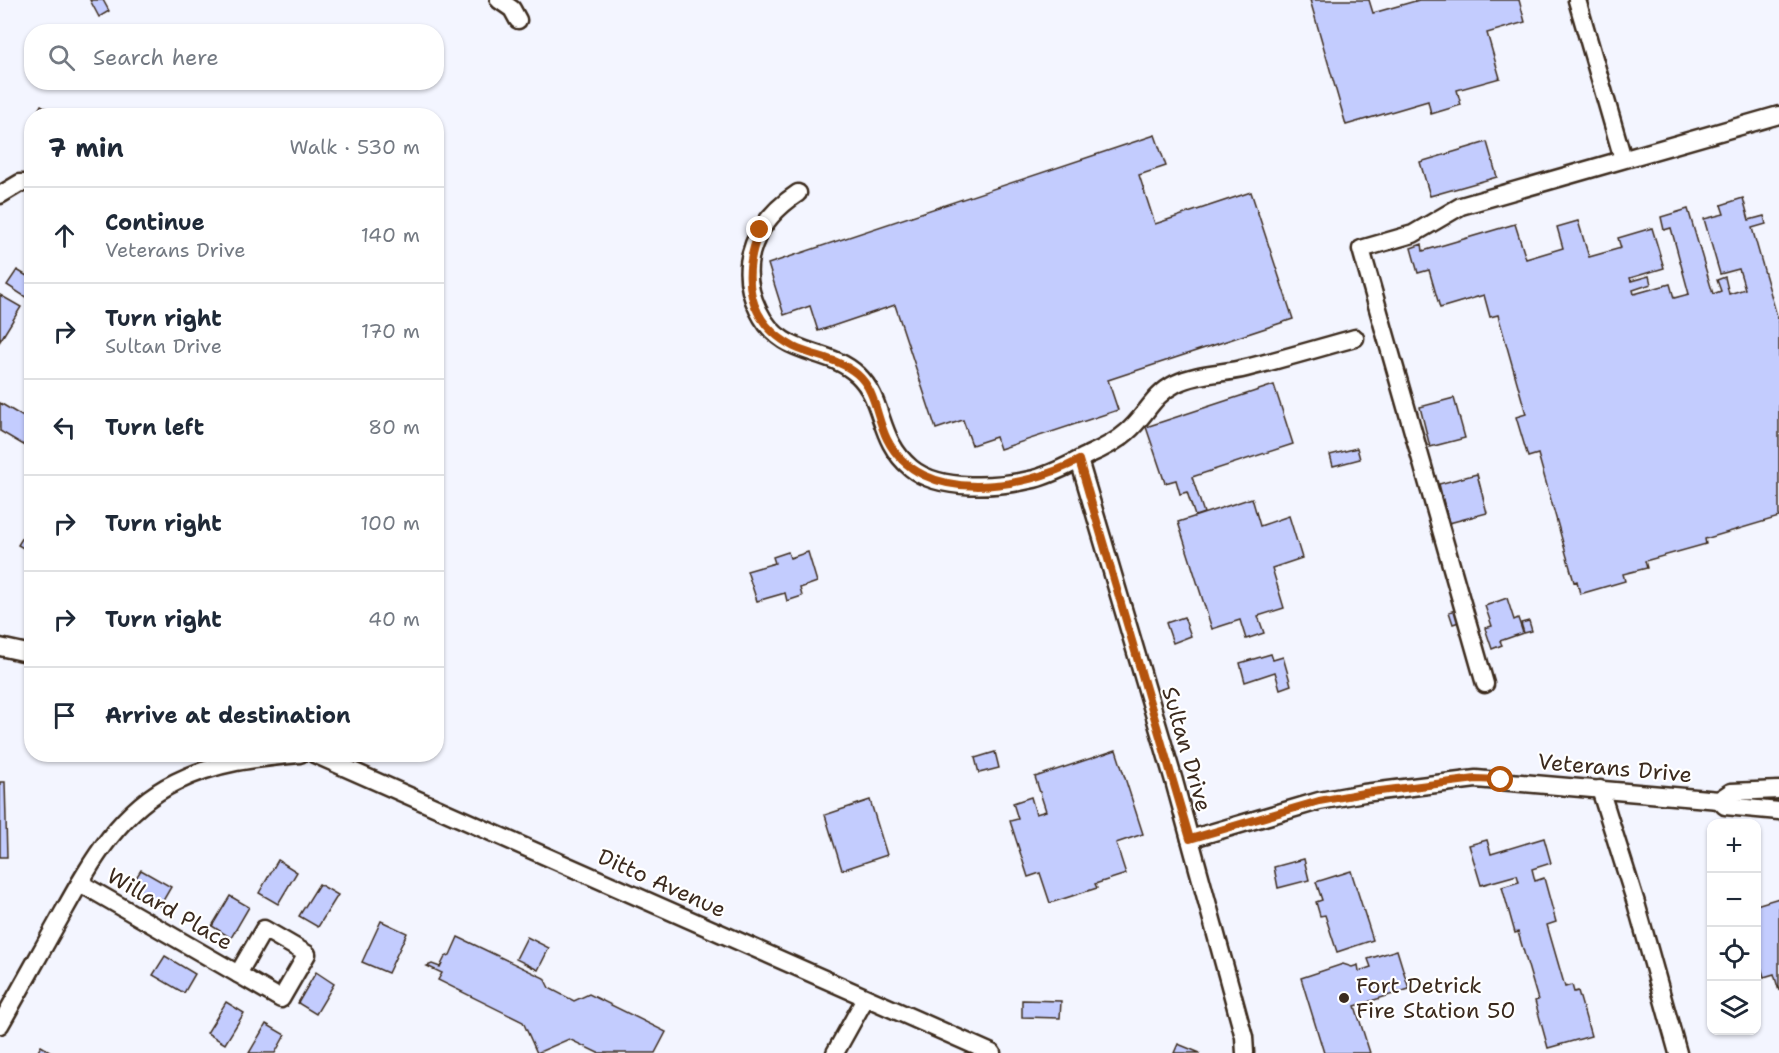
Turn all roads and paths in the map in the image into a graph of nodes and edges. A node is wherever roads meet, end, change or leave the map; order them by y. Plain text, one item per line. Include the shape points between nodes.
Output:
1 (499, 0) edge
2 (1577, 0) edge
3 (518, 20) dead end
4 (1779, 116) edge
5 (1623, 159) junction
6 (24, 183) edge
7 (798, 193) dead end
8 (0, 195) edge
9 (1355, 338) dead end
10 (1079, 460) junction
11 (0, 647) edge
12 (24, 652) edge
13 (1485, 684) dead end
14 (229, 762) edge
15 (332, 762) edge
16 (1600, 789) junction
17 (1779, 789) edge
18 (1719, 800) junction
19 (1779, 811) edge
20 (1190, 839) junction
21 (80, 883) junction
22 (238, 974) dead end
23 (865, 999) junction
24 (0, 1025) edge
25 (835, 1053) edge
26 (992, 1053) edge
27 (1245, 1053) edge
28 (1678, 1053) edge

1 - 3 street via 512,9
2 - 5 street
4 - 5 street
5 - 13 street via 1461,206 1413,234 1361,249
6 - 8 street
7 - 10 street via 769,217 756,238 749,266 754,301 769,328 781,338 857,374 870,389 887,439 912,469 946,482 978,486 1035,478
9 - 10 street via 1175,384 1160,394 1128,432
10 - 20 street, Sultan Drive
11 - 12 street
14 - 21 street via 196,773 135,810 100,848
15 - 23 street, Ditto Avenue
16 - 18 street, Veterans Drive
16 - 20 street, Veterans Drive via 1476,779 1319,801
16 - 28 street
17 - 18 street, Veterans Drive via 1731,792
18 - 19 street, Veterans Drive via 1725,806
20 - 27 street, Sultan Drive via 1244,1037
21 - 22 street, Willard Place
21 - 24 street
23 - 25 street
23 - 26 street, Ditto Avenue

